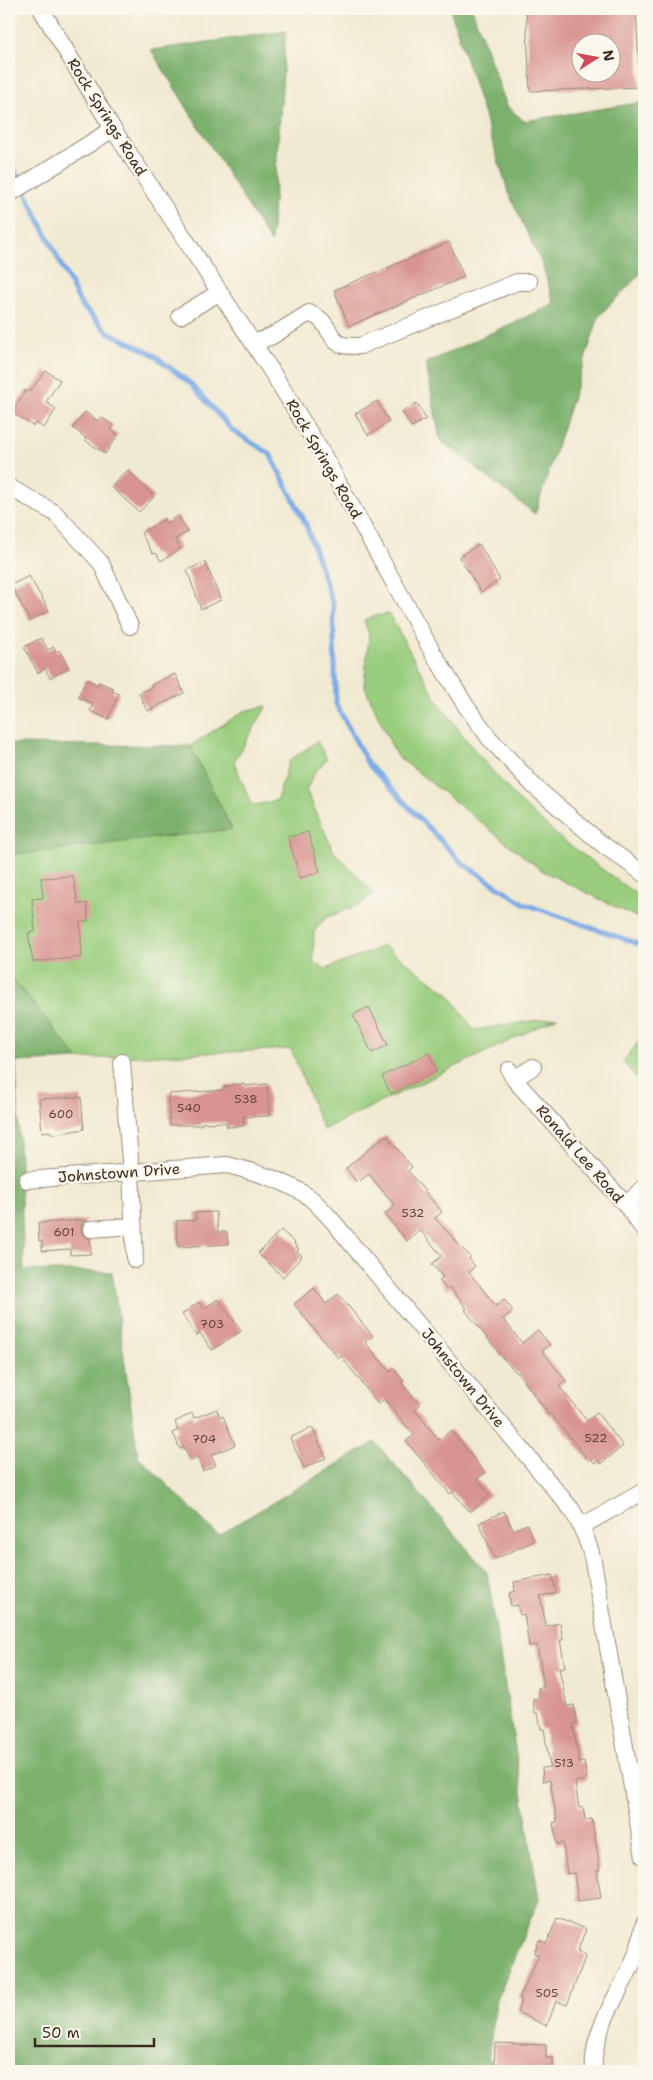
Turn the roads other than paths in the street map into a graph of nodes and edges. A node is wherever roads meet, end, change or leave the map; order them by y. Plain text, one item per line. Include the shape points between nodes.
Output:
1 (41, 9) edge
2 (113, 130) junction
3 (9, 194) edge
4 (529, 282) dead end
5 (220, 292) junction
6 (180, 316) dead end
7 (254, 343) junction
8 (9, 487) edge
9 (130, 626) dead end
10 (644, 874) edge
11 (122, 1062) dead end
12 (533, 1067) dead end
13 (131, 1173) junction
14 (27, 1180) dead end
15 (644, 1187) edge
16 (626, 1205) junction
17 (133, 1226) junction
18 (91, 1229) dead end
19 (644, 1230) edge
20 (134, 1260) dead end
21 (644, 1491) edge
22 (582, 1526) junction
23 (644, 1857) edge
24 (644, 1924) edge
25 (594, 2071) edge

1 - 2 street, Rock Springs Road
2 - 3 street
2 - 5 street, Rock Springs Road
4 - 7 street via 517,282 360,346 345,347 332,339 322,320 309,313
5 - 6 street
5 - 7 street, Rock Springs Road
7 - 10 street, Rock Springs Road via 322,453 433,654 490,739 535,787 602,844
8 - 9 street via 55,514 101,563
11 - 13 street
12 - 16 street, Ronald Lee Road via 512,1075
13 - 14 street, Johnstown Drive
13 - 17 street
13 - 22 street, Johnstown Drive via 227,1164 259,1173 310,1198 412,1316
15 - 16 street
16 - 19 street, Ronald Lee Road
17 - 18 street
17 - 20 street
21 - 22 street
22 - 23 street, Johnstown Drive via 590,1544
24 - 25 street via 639,1948 598,2039

